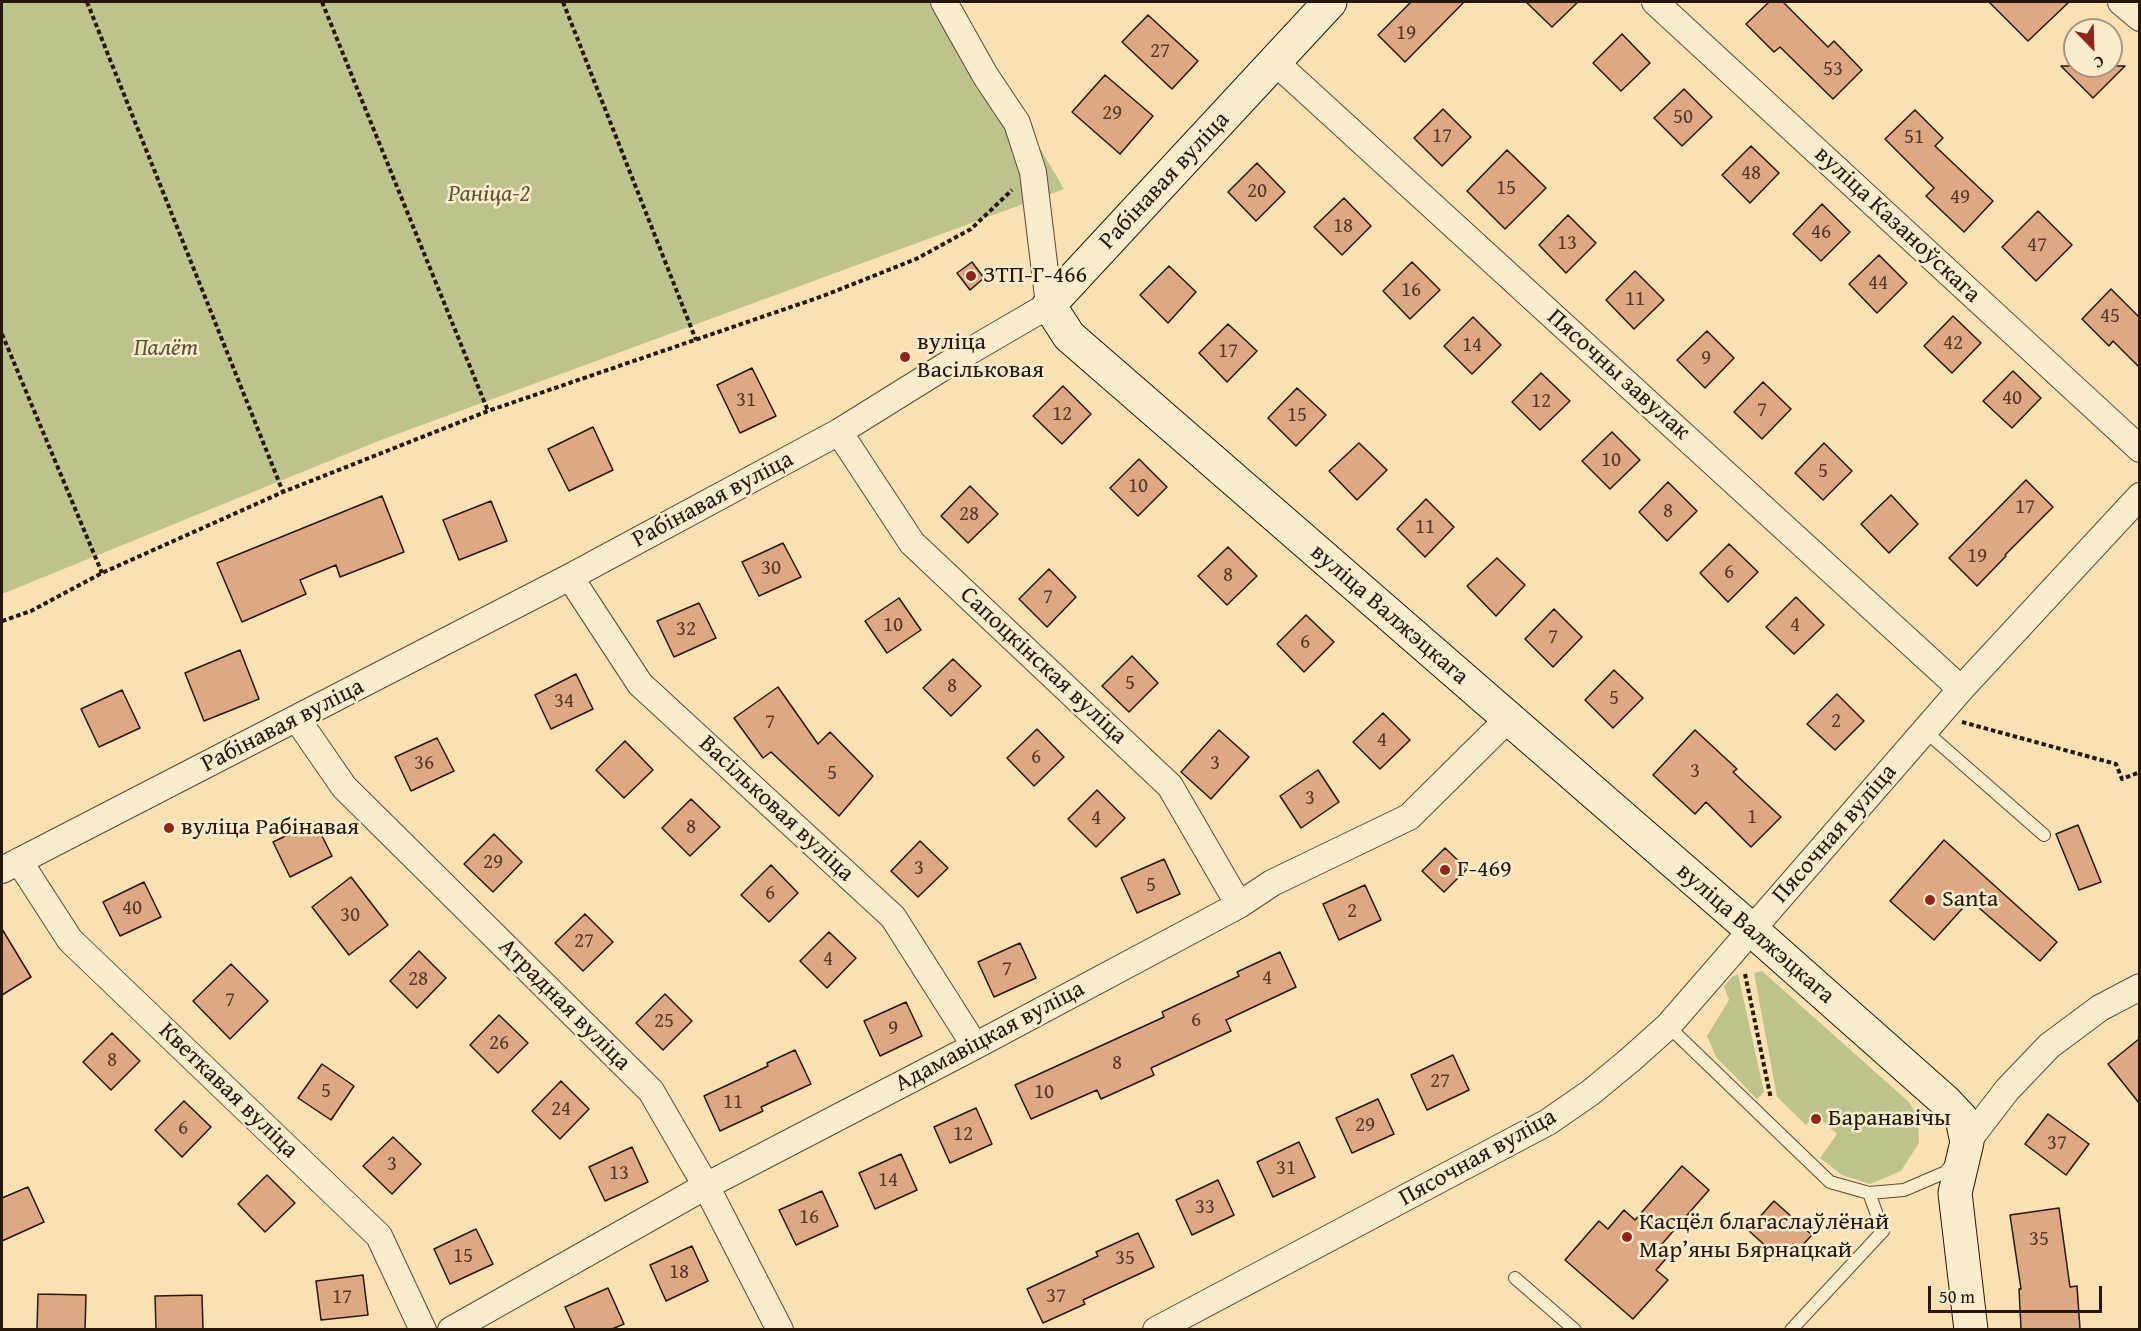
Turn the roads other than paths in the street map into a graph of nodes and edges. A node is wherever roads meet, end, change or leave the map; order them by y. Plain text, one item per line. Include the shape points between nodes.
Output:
1 (944, 2) edge
2 (1330, 2) edge
3 (1655, 2) edge
4 (2121, 2) edge
5 (2139, 18) edge
6 (1275, 62) junction
7 (1050, 305) junction
8 (839, 432) junction
9 (2139, 449) edge
10 (2139, 496) edge
11 (570, 577) junction
12 (1961, 689) junction
13 (297, 718) junction
14 (1508, 719) junction
15 (1931, 723) junction
16 (2044, 835) dead end
17 (10, 865) edge
18 (1239, 905) junction
19 (1745, 937) junction
20 (2139, 987) edge
21 (1668, 1026) junction
22 (975, 1046) junction
23 (1967, 1143) junction
24 (706, 1186) junction
25 (1943, 1186) junction
26 (1869, 1193) junction
27 (1515, 1278) dead end
28 (423, 1329) edge
29 (451, 1329) edge
30 (780, 1329) edge
31 (1156, 1329) edge
32 (1575, 1329) edge
33 (1791, 1329) edge
34 (1971, 1329) edge

1 - 7 street, вуліца Валжэцкага via 1017,123 1033,172
2 - 6 street, Рабінавая вуліца
3 - 9 street, вуліца Казаноўскага
4 - 5 street
6 - 7 street, Рабінавая вуліца
6 - 12 street, Пясочны завулак
7 - 8 street, Рабінавая вуліца
7 - 14 street, вуліца Валжэцкага via 1069,336
8 - 11 street, Рабінавая вуліца
8 - 18 street, Сапоцкінская вуліца via 912,543 1170,786
10 - 12 street, Пясочная вуліца
11 - 13 street, Рабінавая вуліца
11 - 22 street, Васільковая вуліца via 640,684 893,917
12 - 15 street, Пясочная вуліца
13 - 17 street, Рабінавая вуліца
13 - 24 street, Атрадная вуліца via 344,787 651,1092
14 - 18 street, Адамавіцкая вуліца via 1409,817 1272,883
14 - 19 street, вуліца Валжэцкага
15 - 16 lane
15 - 19 street, Пясочная вуліца
17 - 28 street, Кветкавая вуліца via 70,940 379,1236
18 - 22 street, Адамавіцкая вуліца
19 - 21 street, Пясочная вуліца
19 - 23 street, вуліца Валжэцкага via 1945,1101 1962,1119
20 - 23 street via 2100,1008 2049,1046 2007,1090
21 - 26 lane via 1830,1182
21 - 31 street, Пясочная вуліца via 1590,1094 1548,1122
22 - 24 street, Адамавіцкая вуліца
23 - 25 street
24 - 29 street, Адамавіцкая вуліца
24 - 30 street, Атрадная вуліца
25 - 26 lane
25 - 34 street
26 - 33 lane via 1883,1231
27 - 32 lane

